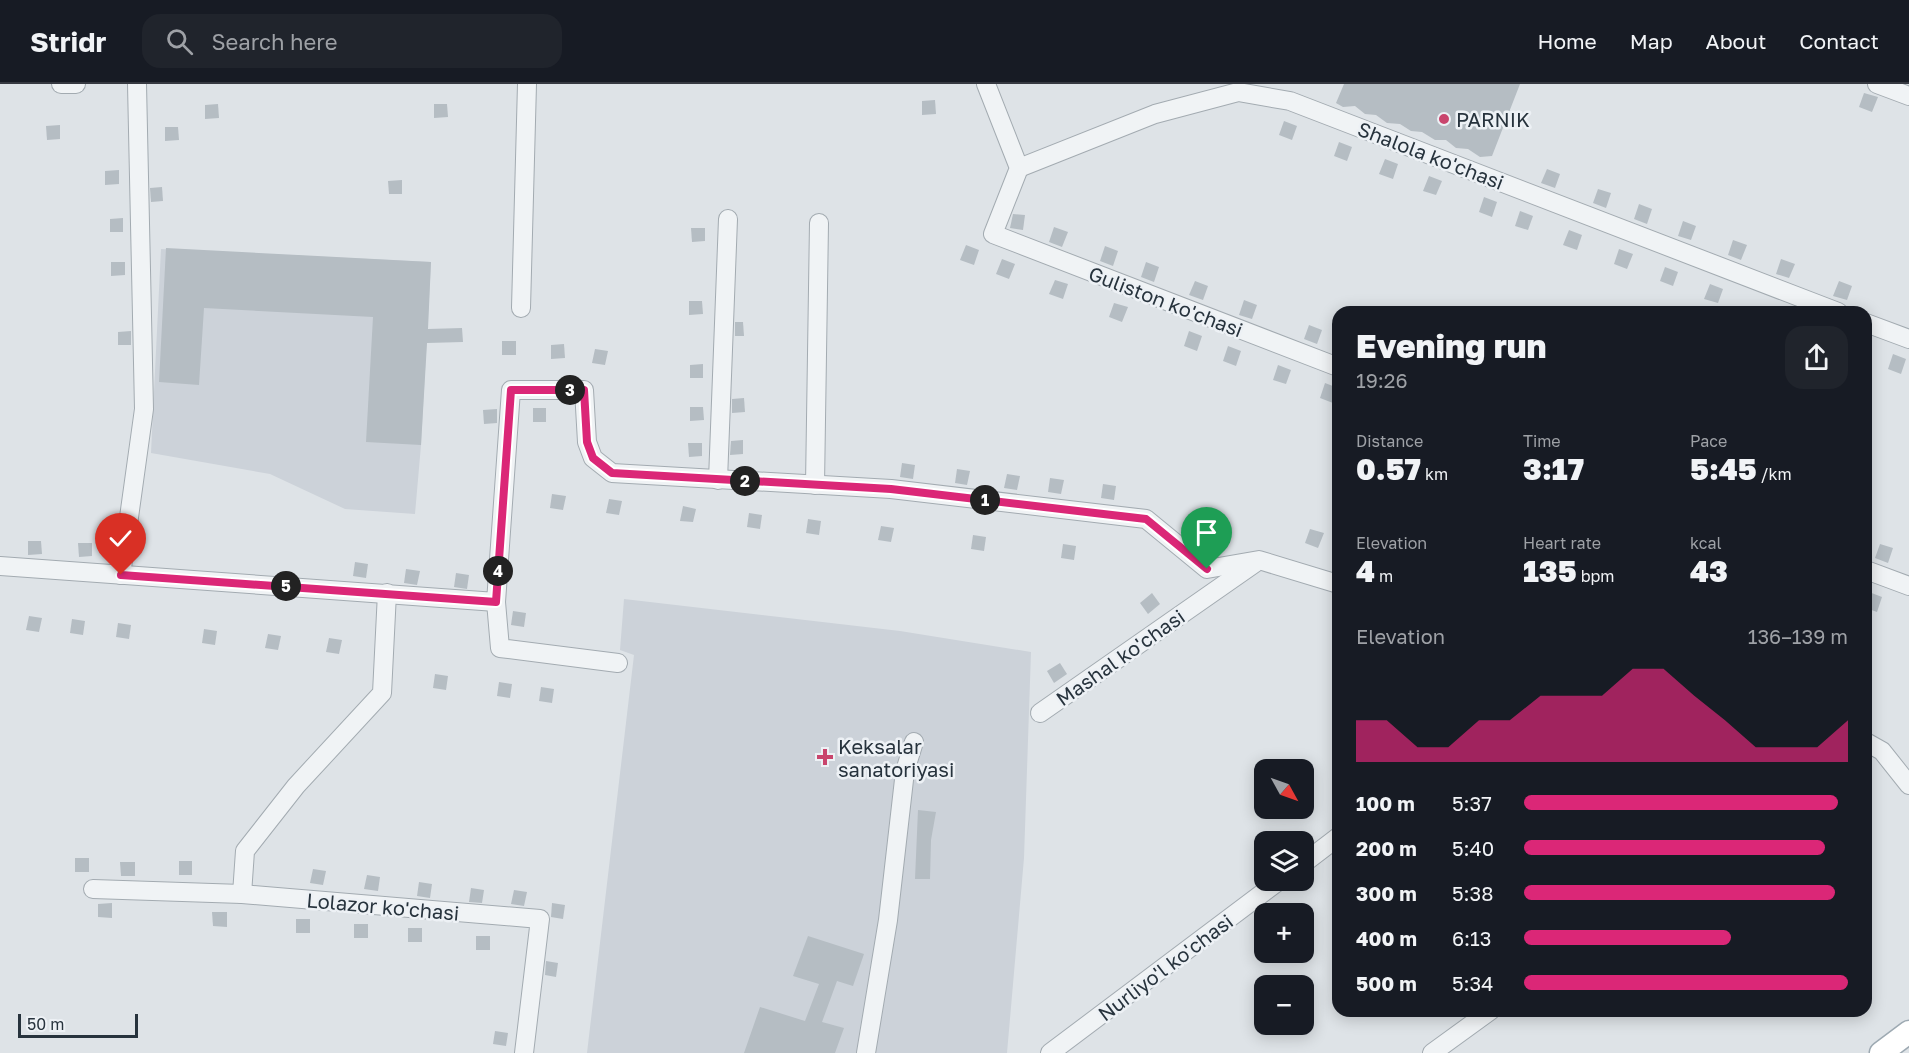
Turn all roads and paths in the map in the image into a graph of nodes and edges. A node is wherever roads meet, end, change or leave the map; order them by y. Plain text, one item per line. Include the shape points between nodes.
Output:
1 (61, 84) edge
2 (76, 84) edge
3 (137, 84) edge
4 (527, 84) edge
5 (986, 84) edge
6 (1876, 84) edge
7 (1909, 96) edge
8 (1019, 168) junction
9 (728, 219) dead end
10 (819, 223) dead end
11 (1822, 306) edge
12 (521, 308) dead end
13 (1872, 325) edge
14 (1909, 339) edge
15 (1332, 365) edge
16 (718, 480) junction
17 (815, 485) junction
18 (1259, 560) junction
19 (0, 566) edge
20 (1872, 572) edge
21 (121, 575) junction
22 (1332, 582) edge
23 (1909, 586) edge
24 (387, 593) junction
25 (496, 602) junction
26 (618, 663) dead end
27 (1040, 712) dead end
28 (914, 742) dead end
29 (1872, 745) edge
30 (1909, 784) edge
31 (1332, 842) edge
32 (1314, 855) edge
33 (93, 889) dead end
34 (1265, 891) edge
35 (242, 894) junction
36 (1482, 1017) edge
37 (1909, 1032) edge
38 (524, 1053) edge
39 (866, 1053) edge
40 (1050, 1053) edge
41 (1432, 1053) edge
42 (1881, 1053) edge

1 - 2 street
3 - 21 street via 144,409
4 - 12 street
5 - 8 street
6 - 7 street
8 - 11 street, Shalola ko'chasi via 1155,114 1238,92 1248,93 1290,101
8 - 15 street, Guliston ko'chasi via 993,234
9 - 16 street
10 - 17 street
13 - 14 street
16 - 17 street
16 - 25 street via 612,473 593,458 587,442 584,390 511,390
17 - 18 street via 891,489 1146,519 1207,569
18 - 22 street
18 - 27 street, Mashal ko'chasi
19 - 21 street
20 - 23 street
21 - 24 street
24 - 25 street
24 - 35 street via 382,693 296,786 245,851
25 - 26 street via 500,648
28 - 39 street via 905,771 888,920
29 - 30 street via 1882,751
31 - 32 street
33 - 35 street, Lolazor ko'chasi
34 - 40 street, Nurliyo'l ko'chasi
35 - 38 street, Lolazor ko'chasi via 540,919
36 - 41 street
37 - 42 main road

